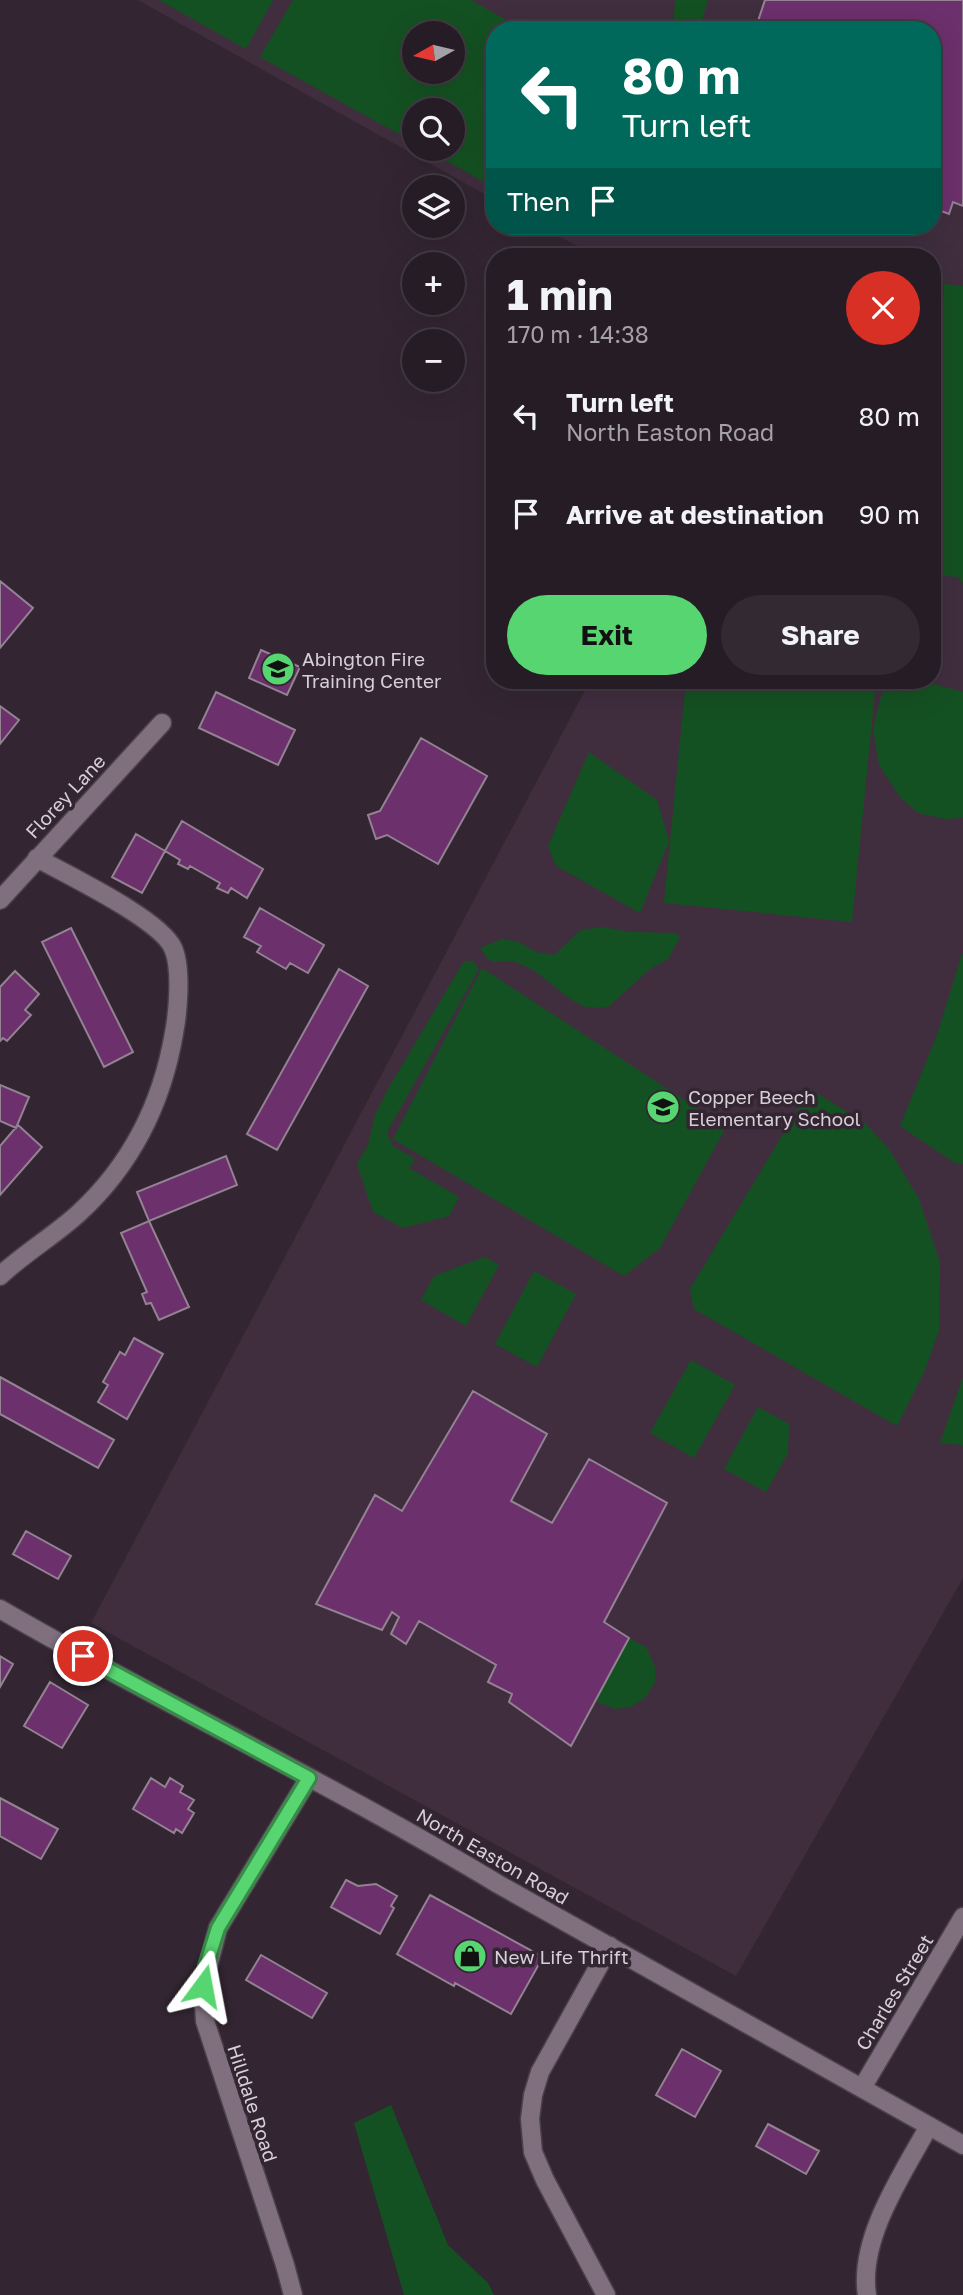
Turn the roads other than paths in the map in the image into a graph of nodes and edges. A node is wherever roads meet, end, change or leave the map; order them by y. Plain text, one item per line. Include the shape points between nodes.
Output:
1 (162, 723) dead end
2 (37, 858) junction
3 (0, 900) edge
4 (0, 1276) edge
5 (0, 1609) edge
6 (309, 1778) junction
7 (963, 1917) edge
8 (610, 1946) junction
9 (862, 2088) junction
10 (929, 2126) junction
11 (963, 2145) edge
12 (293, 2295) edge
13 (606, 2295) edge
14 (867, 2295) edge

1 - 2 street, Florey Lane
2 - 3 street, Florey Lane
2 - 4 street via 146,919 173,947 179,1008 169,1062 146,1126 110,1183
5 - 6 street, North Easton Road
6 - 8 street, North Easton Road
6 - 12 street, Hilldale Road via 218,1928 203,1986 205,2021
7 - 9 street, Charles Street
8 - 9 street, North Easton Road
8 - 13 street via 540,2072 530,2119 533,2152 545,2180
9 - 10 street, North Easton Road
10 - 11 street, North Easton Road
10 - 14 street via 868,2252

